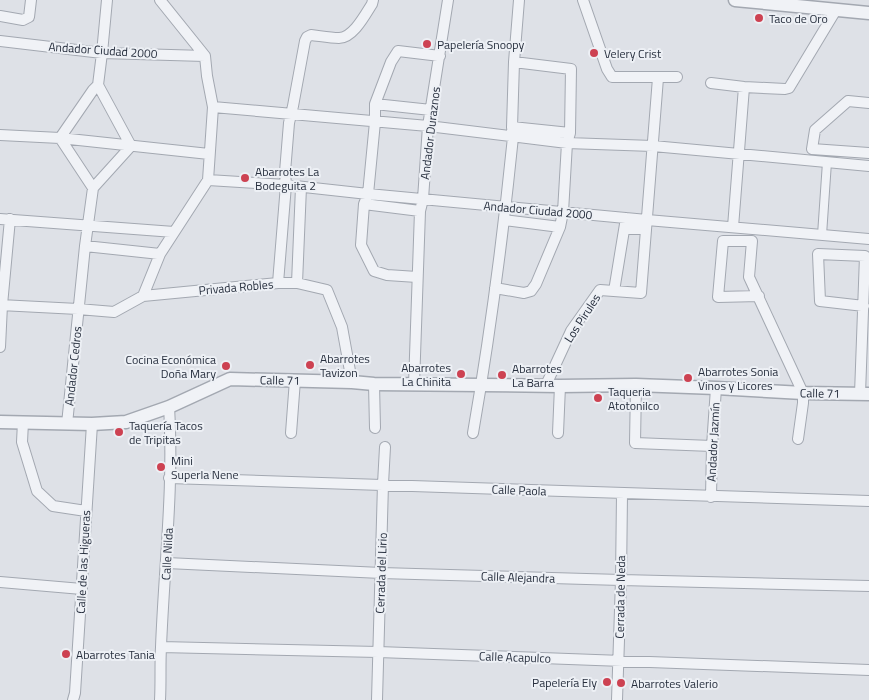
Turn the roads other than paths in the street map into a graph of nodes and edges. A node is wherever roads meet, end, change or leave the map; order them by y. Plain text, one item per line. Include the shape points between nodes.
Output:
1 (31, 0) edge
2 (106, 0) edge
3 (160, 0) edge
4 (373, 0) edge
5 (448, 0) edge
6 (519, 0) edge
7 (583, 0) edge
8 (735, 0) edge
9 (811, 4) edge
10 (836, 10) junction
11 (869, 13) edge
12 (0, 16) edge
13 (0, 41) edge
14 (102, 53) junction
15 (206, 56) junction
16 (440, 56) junction
17 (514, 62) junction
18 (677, 77) dead end
19 (658, 78) junction
20 (711, 83) dead end
21 (98, 85) junction
22 (744, 87) junction
23 (869, 103) edge
24 (375, 104) junction
25 (213, 107) junction
26 (432, 110) junction
27 (291, 114) junction
28 (375, 122) junction
29 (428, 126) junction
30 (513, 132) junction
31 (0, 135) edge
32 (60, 138) junction
33 (568, 138) junction
34 (131, 146) junction
35 (653, 146) junction
36 (869, 153) edge
37 (209, 154) junction
38 (740, 154) junction
39 (827, 162) junction
40 (869, 166) edge
41 (208, 180) junction
42 (286, 184) junction
43 (301, 187) junction
44 (93, 188) junction
45 (366, 199) junction
46 (423, 199) junction
47 (506, 207) junction
48 (420, 211) junction
49 (563, 212) junction
50 (5, 219) edge
51 (504, 220) junction
52 (626, 224) junction
53 (87, 225) junction
54 (647, 225) junction
55 (733, 227) junction
56 (560, 228) junction
57 (174, 232) junction
58 (822, 235) junction
59 (869, 239) edge
60 (85, 246) junction
61 (160, 254) junction
62 (417, 276) junction
63 (278, 283) junction
64 (297, 283) junction
65 (495, 288) junction
66 (614, 291) junction
67 (143, 296) junction
68 (759, 296) junction
69 (1, 305) edge
70 (864, 306) junction
71 (78, 309) junction
72 (0, 347) edge
73 (295, 380) junction
74 (352, 382) junction
75 (374, 384) junction
76 (414, 384) junction
77 (482, 385) junction
78 (546, 385) junction
79 (636, 385) junction
80 (560, 386) junction
81 (716, 388) junction
82 (803, 393) junction
83 (864, 394) edge
84 (169, 407) junction
85 (0, 422) edge
86 (23, 422) junction
87 (67, 424) junction
88 (92, 424) junction
89 (375, 428) dead end
90 (291, 433) dead end
91 (473, 433) dead end
92 (558, 433) dead end
93 (798, 440) dead end
94 (712, 446) junction
95 (385, 447) dead end
96 (169, 478) junction
97 (383, 484) junction
98 (622, 494) junction
99 (711, 497) junction
100 (869, 501) edge
101 (86, 511) junction
102 (166, 562) junction
103 (381, 572) junction
104 (620, 580) junction
105 (0, 582) edge
106 (869, 586) edge
107 (82, 589) junction
108 (161, 646) junction
109 (378, 652) junction
110 (618, 661) junction
111 (869, 670) edge
112 (73, 700) edge
113 (160, 700) edge
114 (377, 700) edge
115 (617, 700) edge

1 - 12 street via 29,18
2 - 14 street
3 - 15 street
4 - 27 street via 347,36 307,36
5 - 16 street, Andador Duraznos
6 - 17 street
7 - 19 street via 612,77
8 - 9 street
9 - 10 street
10 - 11 street
10 - 22 street via 789,88
13 - 14 street, Andador Ciudad 2000
14 - 15 street, Andador Ciudad 2000
14 - 21 street
15 - 25 street
16 - 24 street via 398,51
16 - 26 street, Andador Duraznos
17 - 30 street
17 - 33 street via 571,69
18 - 19 street
19 - 35 street
20 - 22 street
21 - 32 street
21 - 34 street
22 - 38 street
23 - 36 street via 848,101 815,130 812,150
24 - 26 street
24 - 28 street
25 - 27 street
25 - 37 street
26 - 29 street, Andador Duraznos
27 - 28 street
27 - 42 street
28 - 29 street
28 - 45 street
29 - 30 street
29 - 46 street, Andador Duraznos
30 - 33 street
30 - 47 street
31 - 32 street
32 - 34 street
32 - 44 street
33 - 35 street
33 - 49 street
34 - 37 street
34 - 44 street
35 - 38 street
35 - 54 street
37 - 41 street
38 - 39 street
38 - 55 street
39 - 40 street
39 - 58 street
41 - 42 street, Andador Ciudad 2000
41 - 57 street
42 - 43 street, Andador Ciudad 2000
42 - 63 street
43 - 45 street, Andador Ciudad 2000
43 - 64 street
44 - 53 street, Andador Cedros
45 - 46 street, Andador Ciudad 2000
45 - 48 street
45 - 62 street via 361,245 374,271
46 - 47 street, Andador Ciudad 2000
46 - 48 street, Andador Duraznos
47 - 49 street, Andador Ciudad 2000
47 - 51 street
48 - 62 street, Andador Duraznos
49 - 52 street, Andador Ciudad 2000
49 - 56 street
50 - 53 street
50 - 69 street
51 - 56 street
51 - 65 street
52 - 54 street, Andador Ciudad 2000
52 - 66 street, Los Pirules
53 - 57 street
53 - 60 street, Andador Cedros
54 - 55 street, Andador Ciudad 2000
54 - 66 street, Los Pirules via 641,293
55 - 58 street, Andador Ciudad 2000
56 - 65 street via 531,291 524,293
57 - 61 street
58 - 59 street, Andador Ciudad 2000
60 - 61 street
60 - 71 street, Andador Cedros
61 - 67 street
62 - 76 street, Andador Duraznos
63 - 64 street, Privada Robles
63 - 67 street, Privada Robles
64 - 74 street, Privada Robles via 327,290 342,327
65 - 77 street
66 - 78 street, Los Pirules via 600,290 594,298 571,331
67 - 71 street, Andador Cedros via 114,312
68 - 68 street via 749,276 752,241 723,241 718,297
68 - 82 street
69 - 71 street, Andador Cedros
69 - 72 street
70 - 70 street via 865,256 818,254 820,301
70 - 83 street
71 - 87 street, Andador Cedros
73 - 74 street, Calle 71
73 - 84 street, Calle 71 via 230,379
73 - 90 street
74 - 75 street, Calle 71
75 - 76 street, Calle 71
75 - 89 street
76 - 77 street, Calle 71
77 - 78 street, Calle 71
77 - 91 street
78 - 80 street, Calle 71
79 - 80 street, Calle 71
79 - 81 street, Calle 71
79 - 94 street via 635,443
80 - 92 street
81 - 82 street, Calle 71
81 - 94 street, Andador Jazmín
82 - 83 street, Calle 71
82 - 93 street
84 - 88 street, Calle 71 via 126,422
84 - 96 street, Calle Nilda
85 - 86 street, Calle 71
86 - 87 street, Calle 71
86 - 101 street via 22,442 37,492 53,506
87 - 88 street, Calle 71
88 - 101 street, Calle de las Higueras
94 - 99 street, Andador Jazmín
95 - 97 street, Cerrada del Lirio
96 - 97 street, Calle Paola
96 - 102 street, Calle Nilda
97 - 98 street, Calle Paola
97 - 103 street, Cerrada del Lirio
98 - 99 street, Calle Paola
98 - 104 street, Cerrada de Neda
99 - 100 street, Calle Paola
101 - 107 street, Calle de las Higueras
102 - 103 street, Calle Alejandra
102 - 108 street, Calle Nilda
103 - 104 street, Calle Alejandra
103 - 109 street, Cerrada del Lirio
104 - 106 street, Calle Alejandra
104 - 110 street, Cerrada de Neda
105 - 107 street
107 - 112 street, Calle de las Higueras
108 - 109 street, Calle Acapulco
108 - 113 street, Calle Nilda
109 - 110 street, Calle Acapulco
109 - 114 street, Cerrada del Lirio
110 - 111 street, Calle Acapulco
110 - 115 street, Cerrada de Neda

